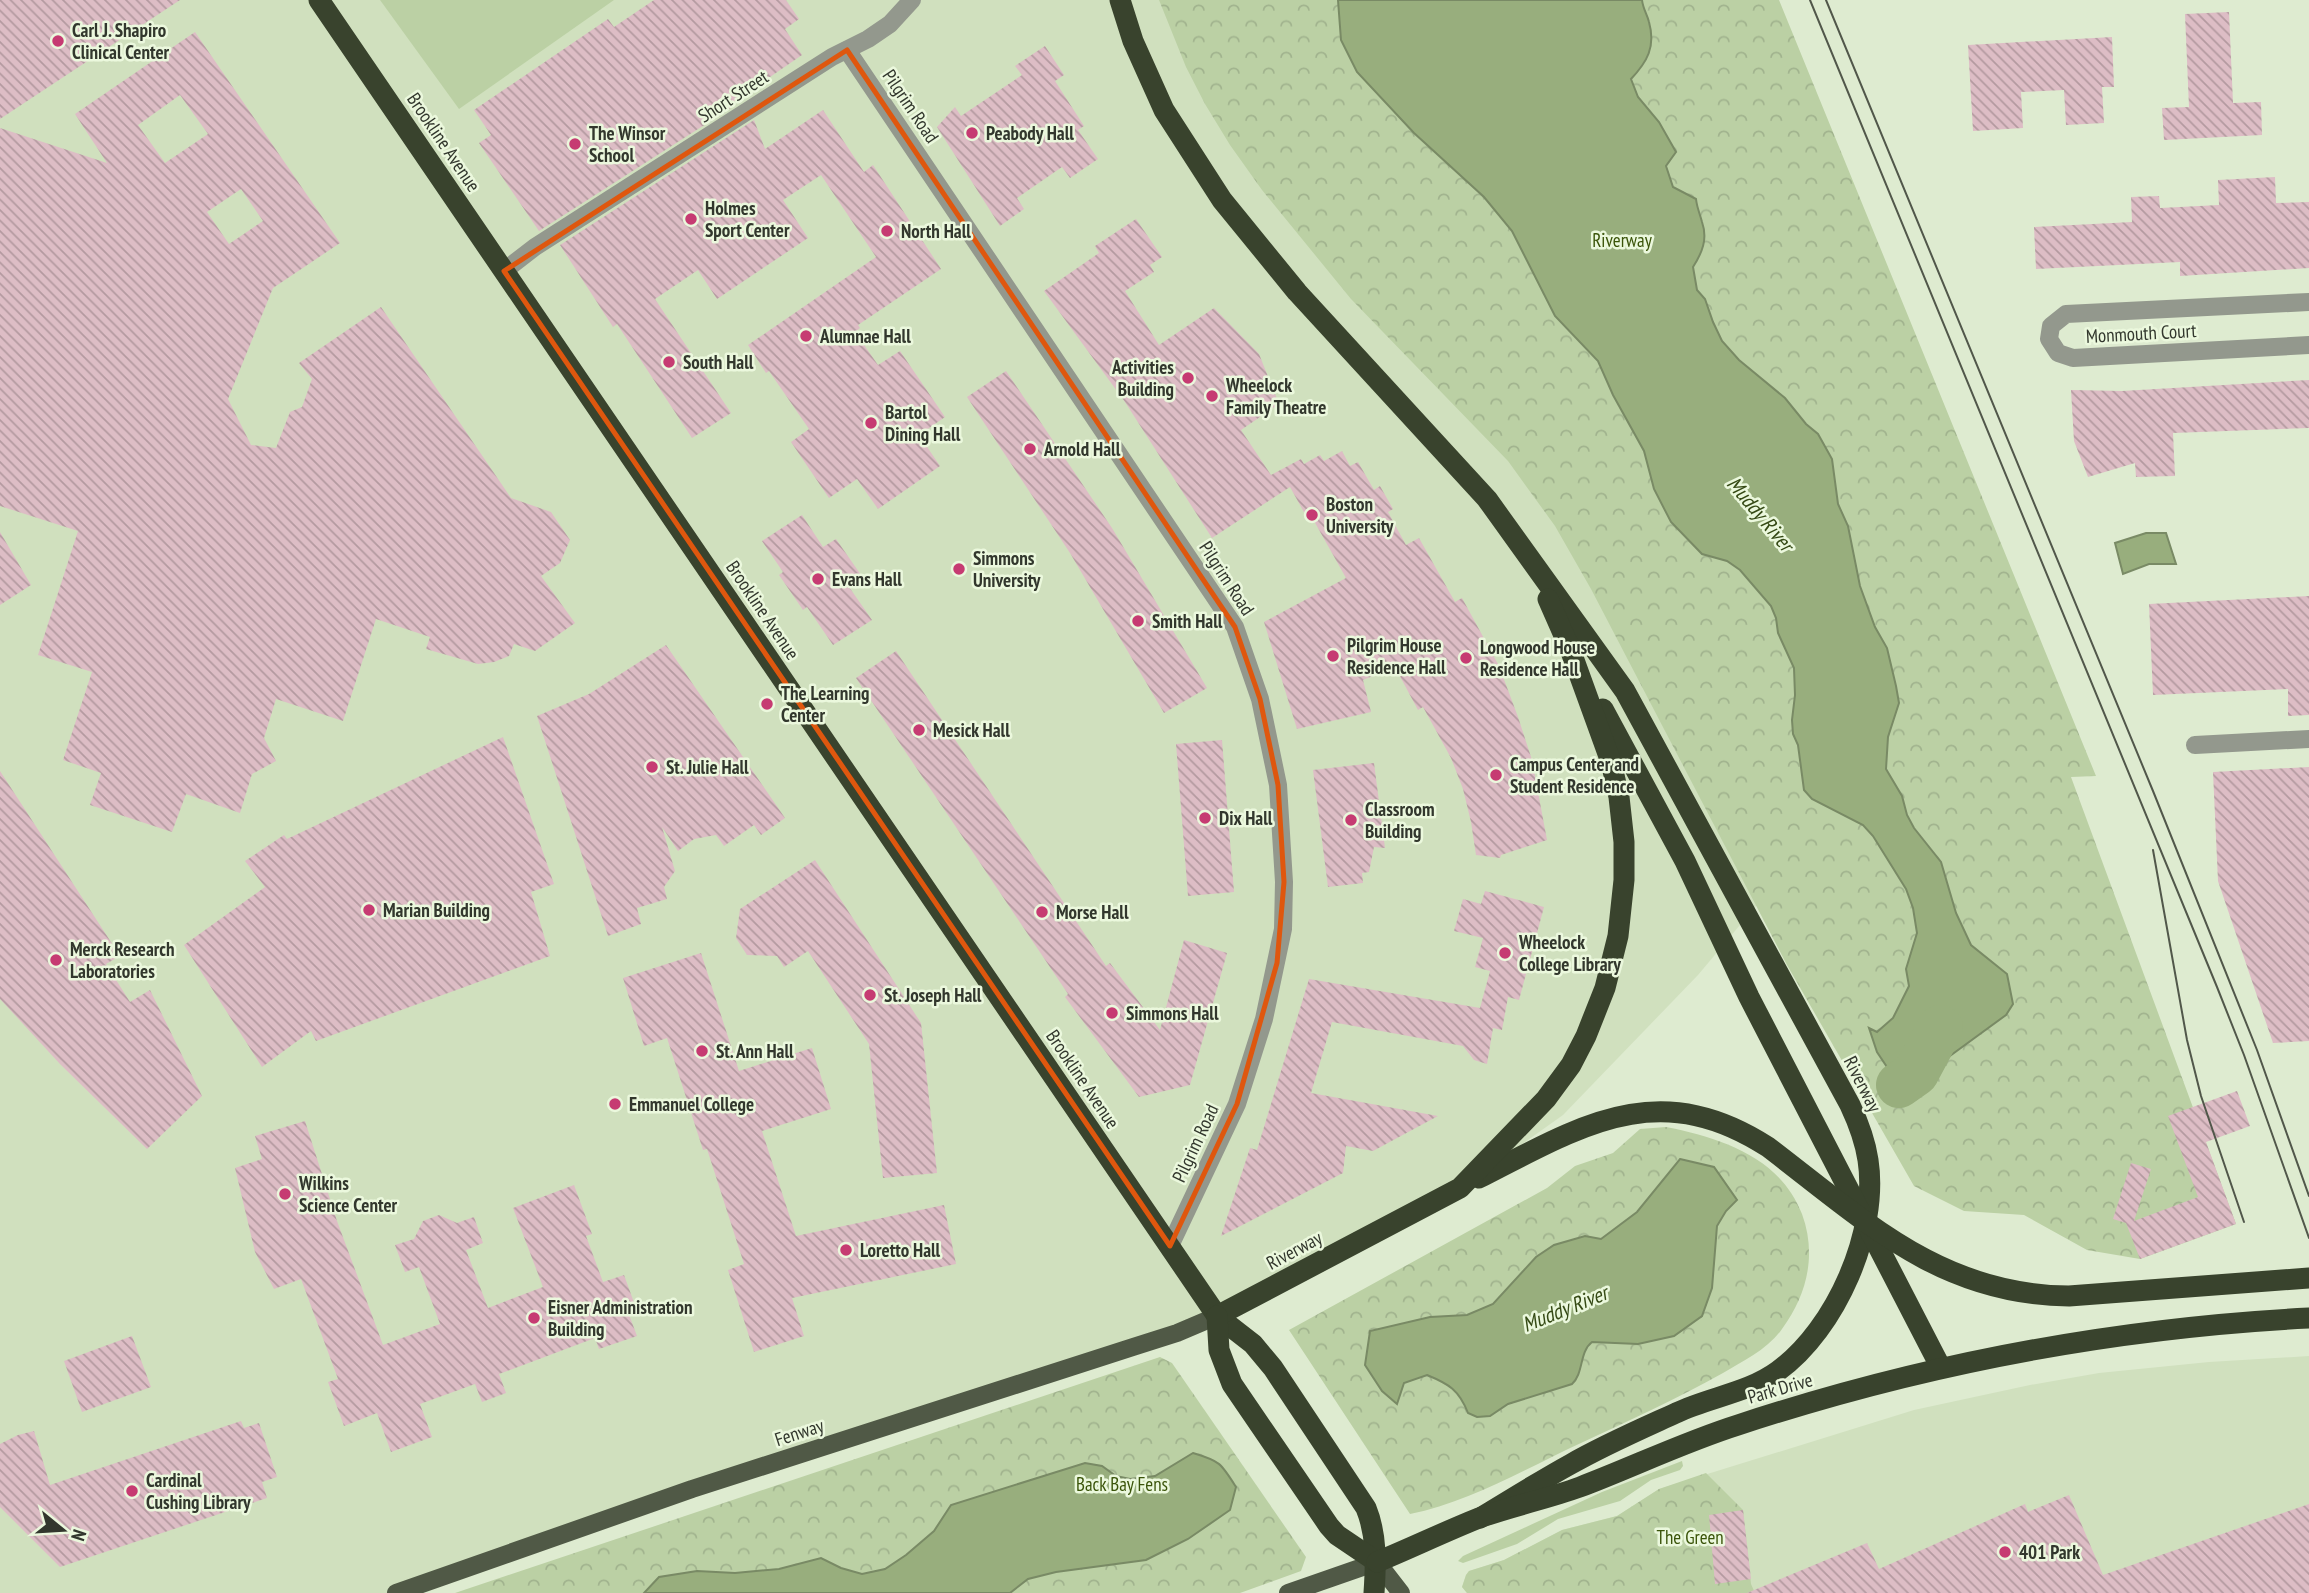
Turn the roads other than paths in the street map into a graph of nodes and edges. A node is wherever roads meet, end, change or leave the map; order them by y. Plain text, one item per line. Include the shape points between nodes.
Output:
1 (319, 0) edge
2 (912, 0) edge
3 (1120, 0) edge
4 (847, 50) junction
5 (504, 271) junction
6 (2309, 302) edge
7 (2309, 345) edge
8 (1517, 540) junction
9 (1570, 649) junction
10 (2309, 739) edge
11 (2195, 745) dead end
12 (1460, 1188) junction
13 (1865, 1222) junction
14 (1170, 1246) junction
15 (2309, 1278) edge
16 (1217, 1316) junction
17 (2309, 1318) edge
18 (1941, 1368) junction
19 (1480, 1518) junction
20 (1377, 1562) junction
21 (396, 1593) edge
22 (1288, 1593) edge
23 (1374, 1593) edge
24 (1401, 1593) edge

1 - 5 highway, Brookline Avenue
2 - 4 street, Short Street via 890,24
3 - 8 highway, Riverway via 1164,110 1222,200 1297,292 1469,477
4 - 5 street, Short Street
4 - 14 street, Pilgrim Road via 1235,627 1261,699 1278,785 1283,929 1264,1018 1237,1104
5 - 14 highway, Brookline Avenue
6 - 7 street, Monmouth Court via 2066,314 2051,326 2049,340 2058,353 2073,358
8 - 9 highway, Riverway
8 - 13 highway, Riverway via 1644,723 1850,1105 1868,1160
9 - 12 highway, Riverway via 1619,797 1625,861 1618,936 1602,998 1571,1065 1533,1115
9 - 13 highway via 1685,861
10 - 11 street
12 - 13 highway via 1597,1121 1670,1112 1745,1133
12 - 16 highway, Riverway
13 - 15 highway via 1955,1274 2034,1295
13 - 18 highway
13 - 19 highway, Riverway via 1831,1312 1780,1370 1750,1386 1686,1408 1572,1463
14 - 16 highway, Brookline Avenue
16 - 20 highway, Brookline Avenue via 1253,1344 1273,1368 1367,1508
16 - 20 highway, Brookline Avenue via 1219,1350 1232,1384 1329,1526
16 - 21 main road, Fenway via 1133,1348 692,1489
17 - 18 highway, Park Drive via 2087,1340
18 - 19 highway, Park Drive via 1758,1418 1579,1487
19 - 20 highway, Park Drive
20 - 22 main road, Park Drive
20 - 23 highway
20 - 24 main road, Brookline Avenue

